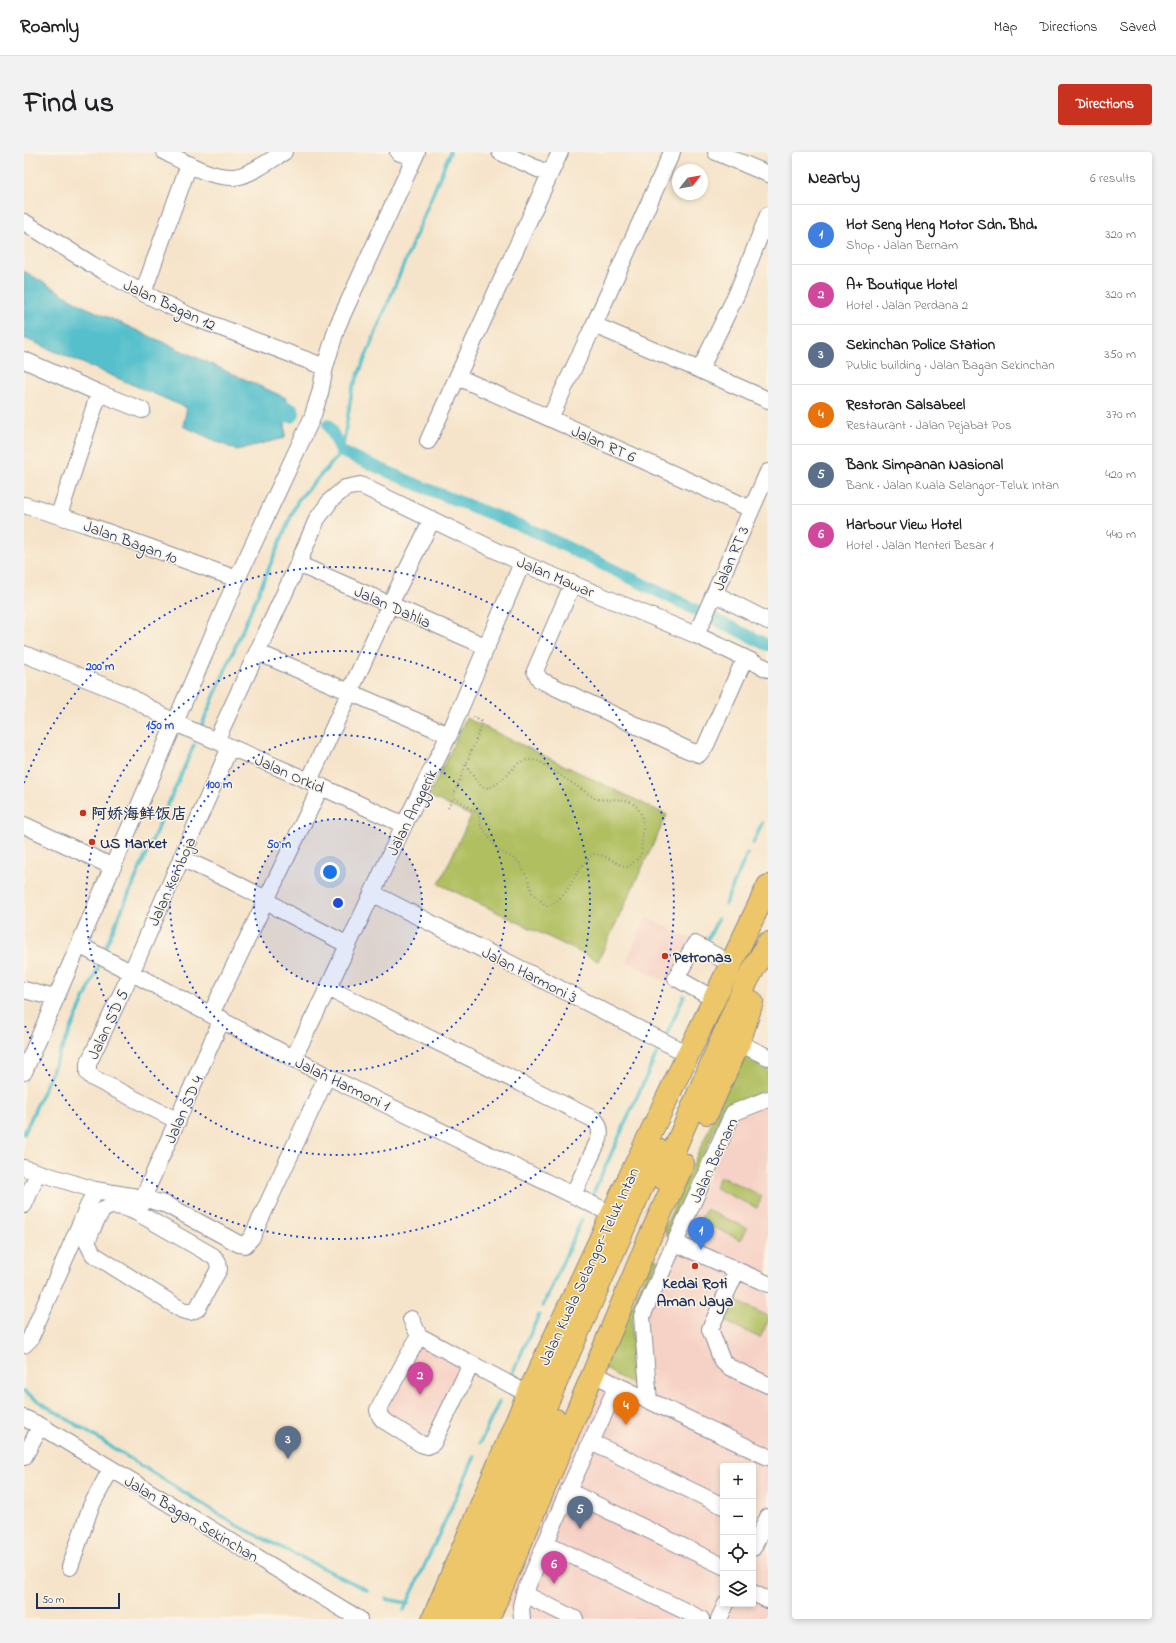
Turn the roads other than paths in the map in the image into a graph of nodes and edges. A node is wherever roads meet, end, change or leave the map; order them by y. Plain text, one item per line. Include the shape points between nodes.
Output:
1 (165, 152) edge
2 (284, 152) edge
3 (398, 152) edge
4 (500, 152) edge
5 (560, 152) edge
6 (672, 152) edge
7 (716, 152) edge
8 (415, 155) edge
9 (189, 164) junction
10 (549, 174) junction
11 (768, 174) edge
12 (768, 215) edge
13 (24, 222) edge
14 (143, 293) junction
15 (594, 325) junction
16 (24, 360) edge
17 (325, 367) junction
18 (700, 370) junction
19 (458, 376) junction
20 (99, 393) junction
21 (768, 400) edge
22 (142, 410) dead end
23 (550, 418) junction
24 (428, 441) dead end
25 (768, 472) edge
26 (345, 488) joint
27 (24, 505) edge
28 (751, 508) junction
29 (59, 515) junction
30 (432, 520) junction
31 (522, 563) junction
32 (298, 564) junction
33 (237, 579) junction
34 (573, 583) junction
35 (714, 597) junction
36 (390, 604) junction
37 (768, 621) edge
38 (699, 629) junction
39 (487, 647) junction
40 (257, 652) junction
41 (24, 654) edge
42 (745, 658) junction
43 (768, 670) edge
44 (350, 692) junction
45 (175, 723) junction
46 (449, 735) junction
47 (223, 744) junction
48 (315, 784) junction
49 (24, 825) edge
50 (404, 825) junction
51 (181, 858) junction
52 (113, 867) junction
53 (768, 886) edge
54 (372, 893) junction
55 (266, 899) junction
56 (754, 918) junction
57 (768, 943) edge
58 (79, 945) junction
59 (348, 945) junction
60 (768, 952) edge
61 (731, 964) junction
62 (132, 971) junction
63 (328, 988) junction
64 (24, 990) edge
65 (55, 998) junction
66 (714, 999) junction
67 (216, 1017) junction
68 (739, 1043) junction
69 (768, 1057) edge
70 (293, 1059) junction
71 (696, 1067) junction
72 (24, 1072) edge
73 (327, 1076) junction
74 (768, 1100) edge
75 (178, 1121) junction
76 (31, 1171) edge
77 (95, 1190) junction
78 (573, 1195) junction
79 (24, 1205) edge
80 (140, 1205) junction
81 (612, 1214) junction
82 (648, 1241) junction
83 (673, 1247) junction
84 (737, 1270) junction
85 (768, 1284) edge
86 (411, 1319) dead end
87 (418, 1336) junction
88 (24, 1345) edge
89 (471, 1364) junction
90 (593, 1374) junction
91 (768, 1385) edge
92 (617, 1386) junction
93 (528, 1394) junction
94 (649, 1401) junction
95 (24, 1418) edge
96 (41, 1426) junction
97 (591, 1442) junction
98 (768, 1457) edge
99 (24, 1458) edge
100 (111, 1469) junction
101 (568, 1491) junction
102 (720, 1505) edge
103 (762, 1521) edge
104 (756, 1539) edge
105 (546, 1543) junction
106 (720, 1565) edge
107 (70, 1568) dead end
108 (524, 1594) junction
109 (756, 1594) edge
110 (768, 1600) edge
111 (725, 1607) edge
112 (443, 1612) edge
113 (339, 1614) edge
114 (359, 1619) edge
115 (418, 1619) edge
116 (483, 1619) edge
117 (522, 1619) edge
118 (575, 1619) edge
119 (701, 1619) edge
120 (719, 1619) edge

1 - 9 street
2 - 9 street via 256,169 235,177 205,172
3 - 8 street
4 - 10 street
5 - 10 street
6 - 15 street
7 - 11 street
8 - 17 street via 337,327
9 - 14 street
10 - 19 street
12 - 18 street via 738,291
13 - 14 street, Jalan Bagan 12
14 - 17 street, Jalan Bagan 12 via 190,316
15 - 18 street
15 - 23 street
16 - 20 street
17 - 33 street via 312,418
18 - 21 street
19 - 23 street, Jalan RT 6
19 - 24 street
20 - 22 street
20 - 29 street
23 - 28 street, Jalan RT 6
25 - 28 street, Jalan RT 3
26 - 30 street, Jalan Mawar via 360,485
26 - 32 street, Jalan Kemboja via 331,500 317,519
27 - 29 street, Jalan Bagan 10
28 - 35 street, Jalan RT 3
29 - 33 street, Jalan Bagan 10
30 - 31 street, Jalan Mawar
30 - 36 street, Jalan SD 4
31 - 34 street, Jalan Mawar
31 - 39 street, Jalan Anggerik
32 - 36 street, Jalan Dahlia
32 - 40 street, Jalan Kemboja
33 - 45 street
34 - 38 street, Jalan Mawar
34 - 42 street via 535,671 540,680 688,750 699,754 706,745
35 - 37 street
35 - 38 street, Jalan RT 3
36 - 39 street, Jalan Dahlia
36 - 44 street, Jalan SD 4
38 - 42 street, Jalan Mawar
39 - 46 street, Jalan Anggerik
40 - 44 street
40 - 47 street, Jalan Kemboja
41 - 45 street, Jalan Orkid via 127,695
42 - 43 street, Jalan Mawar
44 - 46 street
44 - 48 street, Jalan SD 4
45 - 47 street, Jalan Orkid
45 - 52 street
46 - 50 street, Jalan Anggerik
47 - 48 street, Jalan Orkid
47 - 51 street, Jalan Kemboja
48 - 50 street, Jalan Orkid
48 - 55 street, Jalan SD 4
49 - 52 street
50 - 54 street, Jalan Anggerik
51 - 55 street
51 - 62 street, Jalan Kemboja
52 - 58 street
53 - 56 highway, Jalan Kuala Selangor-Teluk Intan
54 - 59 street, Jalan Anggerik
54 - 71 street, Jalan Harmoni 3
55 - 59 street via 281,910
55 - 67 street, Jalan SD 4
56 - 61 highway, Jalan Kuala Selangor-Teluk Intan
56 - 71 highway, Jalan Kuala Selangor-Teluk Intan via 737,976
57 - 71 highway, Jalan Kuala Selangor-Teluk Intan
58 - 62 street, Jalan Harmoni 1
58 - 65 street
59 - 63 street, Jalan Anggerik
60 - 68 highway
61 - 66 highway, Jalan Kuala Selangor-Teluk Intan
61 - 66 street via 694,944 676,978
62 - 67 street, Jalan Harmoni 1
62 - 75 street, Jalan SD 5 via 88,1064 88,1073 93,1078
63 - 70 street, Jalan Anggerik
63 - 78 street via 595,1120 599,1125 599,1139
64 - 65 street
65 - 72 street
66 - 71 highway, Jalan Kuala Selangor-Teluk Intan
67 - 70 street, Jalan Harmoni 1
67 - 75 street, Jalan SD 4
68 - 69 street
68 - 82 highway
70 - 73 street, Jalan Harmoni 1
71 - 81 highway, Jalan Kuala Selangor-Teluk Intan
71 - 112 highway, Jalan Kuala Selangor-Teluk Intan
71 - 116 highway, Jalan Kuala Selangor-Teluk Intan
73 - 78 street, Jalan Harmoni 1
73 - 80 street via 252,1236 245,1245 167,1205
74 - 83 street, Jalan Bernam via 733,1113
75 - 80 street, Jalan SD 4
76 - 77 street
76 - 79 street
77 - 80 street
77 - 88 street via 30,1339
78 - 81 street, Jalan Harmoni 1
80 - 80 street via 126,1208 107,1207 100,1211 87,1242 90,1250 182,1310 190,1312 197,1309 219,1269 218,1262
81 - 93 highway, Jalan Kuala Selangor-Teluk Intan
82 - 83 street
82 - 90 highway
83 - 84 street
83 - 94 street, Jalan Bernam via 642,1316
84 - 85 street
84 - 91 street via 710,1329 722,1361 729,1367
86 - 87 street
87 - 89 street
87 - 89 street via 378,1410 383,1420 422,1444 428,1446 433,1443
89 - 93 street
90 - 92 street
90 - 116 highway
92 - 94 street
92 - 97 street
93 - 112 highway, Jalan Kuala Selangor-Teluk Intan
94 - 98 street
95 - 96 street, Jalan Bagan Sekinchan
96 - 99 street
96 - 100 street, Jalan Bagan Sekinchan
97 - 101 street
97 - 102 street
100 - 107 street via 91,1506
100 - 113 street, Jalan Bagan Sekinchan
101 - 105 street
101 - 106 street
103 - 104 street
105 - 108 street
105 - 119 street
108 - 117 street via 521,1606
108 - 118 street
109 - 110 street
111 - 120 street
112 - 115 highway
113 - 114 street, Jalan Bagan Sekinchan

